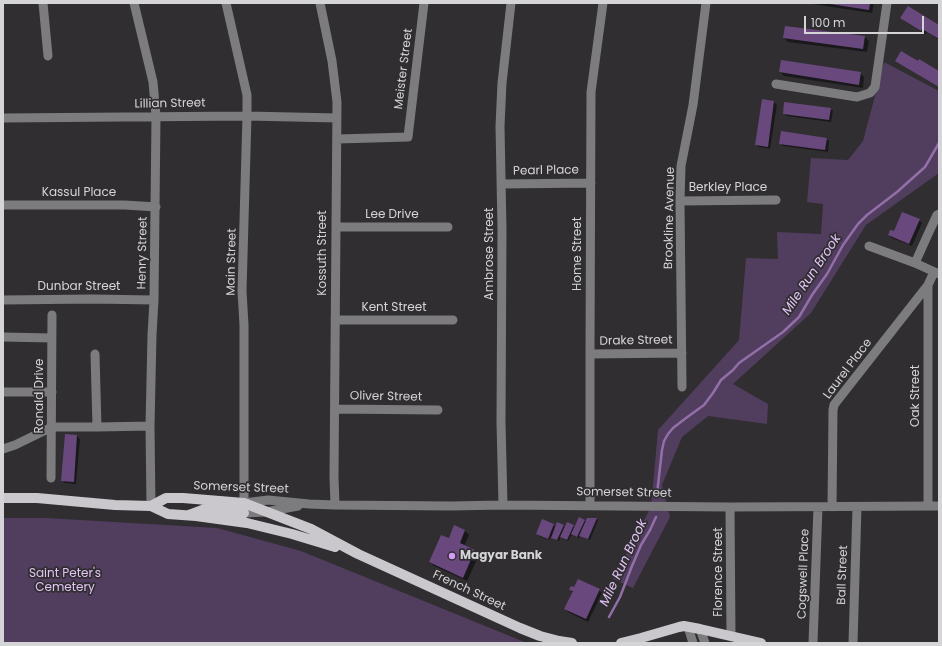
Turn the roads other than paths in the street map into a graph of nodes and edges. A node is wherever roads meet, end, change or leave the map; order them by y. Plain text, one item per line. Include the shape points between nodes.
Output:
1 (43, 3) edge
2 (134, 3) edge
3 (226, 3) edge
4 (320, 3) edge
5 (424, 3) edge
6 (511, 3) edge
7 (603, 3) edge
8 (706, 3) edge
9 (887, 3) edge
10 (48, 56) dead end
11 (776, 84) dead end
12 (156, 116) junction
13 (247, 116) junction
14 (3, 118) edge
15 (337, 118) junction
16 (337, 139) junction
17 (591, 183) junction
18 (502, 184) junction
19 (776, 200) dead end
20 (680, 201) junction
21 (3, 205) edge
22 (156, 207) junction
23 (939, 214) edge
24 (336, 227) junction
25 (448, 227) dead end
26 (869, 246) dead end
27 (915, 263) junction
28 (936, 273) edge
29 (928, 285) junction
30 (3, 300) edge
31 (154, 300) junction
32 (52, 315) dead end
33 (335, 320) junction
34 (453, 320) dead end
35 (3, 337) edge
36 (52, 338) junction
37 (682, 352) junction
38 (95, 354) dead end
39 (590, 354) junction
40 (682, 387) dead end
41 (3, 392) edge
42 (52, 392) junction
43 (335, 408) junction
44 (438, 410) dead end
45 (150, 426) junction
46 (52, 427) junction
47 (97, 427) junction
48 (3, 449) edge
49 (51, 478) dead end
50 (3, 498) edge
51 (308, 504) junction
52 (335, 505) junction
53 (503, 505) junction
54 (150, 506) junction
55 (590, 506) junction
56 (928, 506) junction
57 (939, 506) edge
58 (730, 507) junction
59 (818, 507) junction
60 (832, 507) junction
61 (857, 507) junction
62 (266, 512) junction
63 (244, 513) junction
64 (358, 554) junction
65 (688, 627) junction
66 (700, 629) junction
67 (731, 636) junction
68 (572, 643) edge
69 (621, 643) edge
70 (693, 643) edge
71 (705, 643) edge
72 (761, 643) edge
73 (813, 643) edge
74 (853, 643) edge

1 - 10 street
2 - 12 street, Henry Street via 153,82
3 - 13 street, Main Street via 246,95
4 - 15 street, Kossuth Street via 332,61
5 - 16 street, Meister Street via 408,137
6 - 18 street, Ambrose Street via 500,126
7 - 17 street, Home Street via 591,92
8 - 20 street, Brookline Avenue via 693,105 681,166
9 - 11 street via 875,87 870,93 857,97
12 - 13 street, Lillian Street
12 - 14 street, Lillian Street
12 - 22 street, Henry Street
13 - 15 street, Lillian Street
13 - 63 street, Main Street via 242,291
15 - 16 street, Kossuth Street
16 - 24 street, Kossuth Street
17 - 18 street, Pearl Place
17 - 39 street, Home Street
18 - 53 street, Ambrose Street
19 - 20 street, Berkley Place
20 - 37 street, Brookline Avenue
21 - 22 street, Kassul Place
22 - 31 street, Henry Street
23 - 27 street
24 - 25 street, Lee Drive
24 - 33 street, Kossuth Street
26 - 27 street
27 - 28 street
28 - 29 street
29 - 56 street, Oak Street
29 - 60 street, Laurel Place via 834,406
30 - 31 street, Dunbar Street
31 - 45 street, Henry Street
32 - 36 street, Ronald Drive
33 - 34 street, Kent Street
33 - 43 street, Kossuth Street
35 - 36 street
36 - 42 street, Ronald Drive
37 - 39 street, Drake Street
37 - 40 street, Brookline Avenue
38 - 47 street
39 - 55 street, Home Street
41 - 42 street
42 - 46 street, Ronald Drive
43 - 44 street, Oliver Street
43 - 52 street, Kossuth Street
45 - 47 street
45 - 54 street, Henry Street
46 - 47 street
46 - 48 street
46 - 49 street, Ronald Drive
50 - 54 main road, Somerset Street
51 - 52 street, Somerset Street
51 - 62 street, Somerset Street
51 - 63 street, Somerset Street via 268,500
52 - 53 street, Somerset Street
53 - 55 street, Somerset Street
54 - 63 main road, Somerset Street via 168,514 187,516
54 - 63 main road, Somerset Street via 166,498 183,498
55 - 58 street, Somerset Street
56 - 57 street, Somerset Street
56 - 61 street, Somerset Street
58 - 59 street, Somerset Street
58 - 67 street, Florence Street
59 - 60 street, Somerset Street
59 - 73 street, Cogswell Place
60 - 61 street, Somerset Street
61 - 74 street, Ball Street
62 - 63 main road, French Street
62 - 64 main road, French Street via 311,529
63 - 64 main road, French Street via 292,534
64 - 68 main road, French Street via 520,628 540,636
65 - 66 main road
65 - 69 main road via 678,627
65 - 70 street
66 - 67 main road
66 - 71 street
67 - 72 main road

